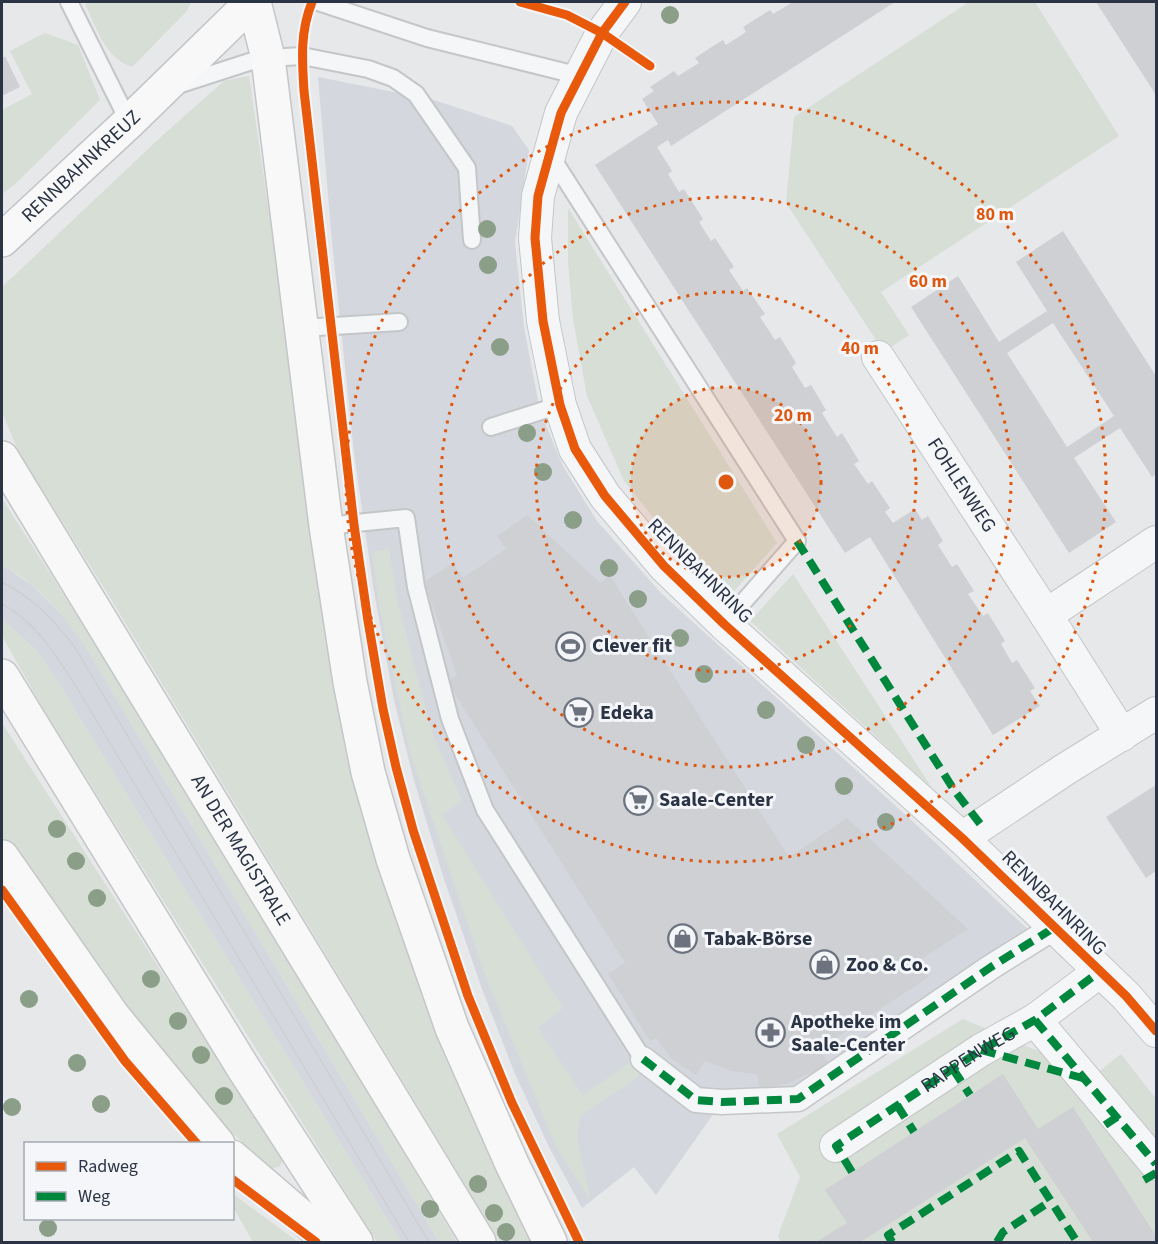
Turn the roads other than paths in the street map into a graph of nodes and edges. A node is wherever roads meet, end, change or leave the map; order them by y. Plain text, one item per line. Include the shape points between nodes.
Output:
1 (69, 2) edge
2 (253, 2) edge
3 (318, 2) edge
4 (625, 2) edge
5 (268, 58) junction
6 (580, 76) junction
7 (160, 91) junction
8 (129, 122) junction
9 (549, 153) junction
10 (2, 240) edge
11 (472, 240) dead end
12 (399, 322) dead end
13 (302, 328) junction
14 (878, 357) dead end
15 (560, 405) junction
16 (492, 427) dead end
17 (2, 458) edge
18 (326, 526) junction
19 (1156, 542) edge
20 (1046, 615) junction
21 (724, 624) junction
22 (2, 676) edge
23 (1156, 713) edge
24 (1122, 735) junction
25 (962, 838) junction
26 (2, 857) edge
27 (1055, 927) junction
28 (1099, 972) junction
29 (1035, 1020) junction
30 (1156, 1030) edge
31 (643, 1059) joint
32 (217, 1142) edge
33 (836, 1146) dead end
34 (234, 1159) edge
35 (1156, 1164) edge
36 (332, 1242) edge
37 (356, 1242) edge
38 (479, 1242) edge
39 (550, 1242) edge

1 - 8 lane
2 - 5 main road
2 - 7 main road, RENNBAHNKREUZ
3 - 6 lane via 427,38
4 - 6 street, RENNBAHNRING via 602,33
5 - 7 lane
5 - 11 lane via 302,56 368,69 393,78 416,94 466,168
5 - 13 main road
6 - 9 street, RENNBAHNRING via 561,113
7 - 8 main road, RENNBAHNKREUZ
8 - 10 main road, RENNBAHNKREUZ
9 - 15 street, RENNBAHNRING via 538,196 535,238 543,321
9 - 21 lane via 797,541
12 - 13 lane
13 - 18 main road
14 - 20 street, FOHLENWEG
15 - 16 lane
15 - 21 street, RENNBAHNRING via 575,449 605,496 663,566
17 - 38 main road, AN DER MAGISTRALE
18 - 31 lane via 406,518 416,587 450,719 485,810
18 - 39 main road via 368,772 393,859 452,1028
19 - 20 street
20 - 24 street, FOHLENWEG
21 - 25 street, RENNBAHNRING
22 - 37 main road via 244,1069
23 - 24 street
24 - 25 street
25 - 27 street, RENNBAHNRING
26 - 32 main road via 113,1016
27 - 28 street, RENNBAHNRING
27 - 31 street via 798,1099 696,1100
28 - 29 street, RAPPENWEG
28 - 30 street, RENNBAHNRING
29 - 33 street, RAPPENWEG via 981,1050
29 - 35 street
34 - 36 main road

